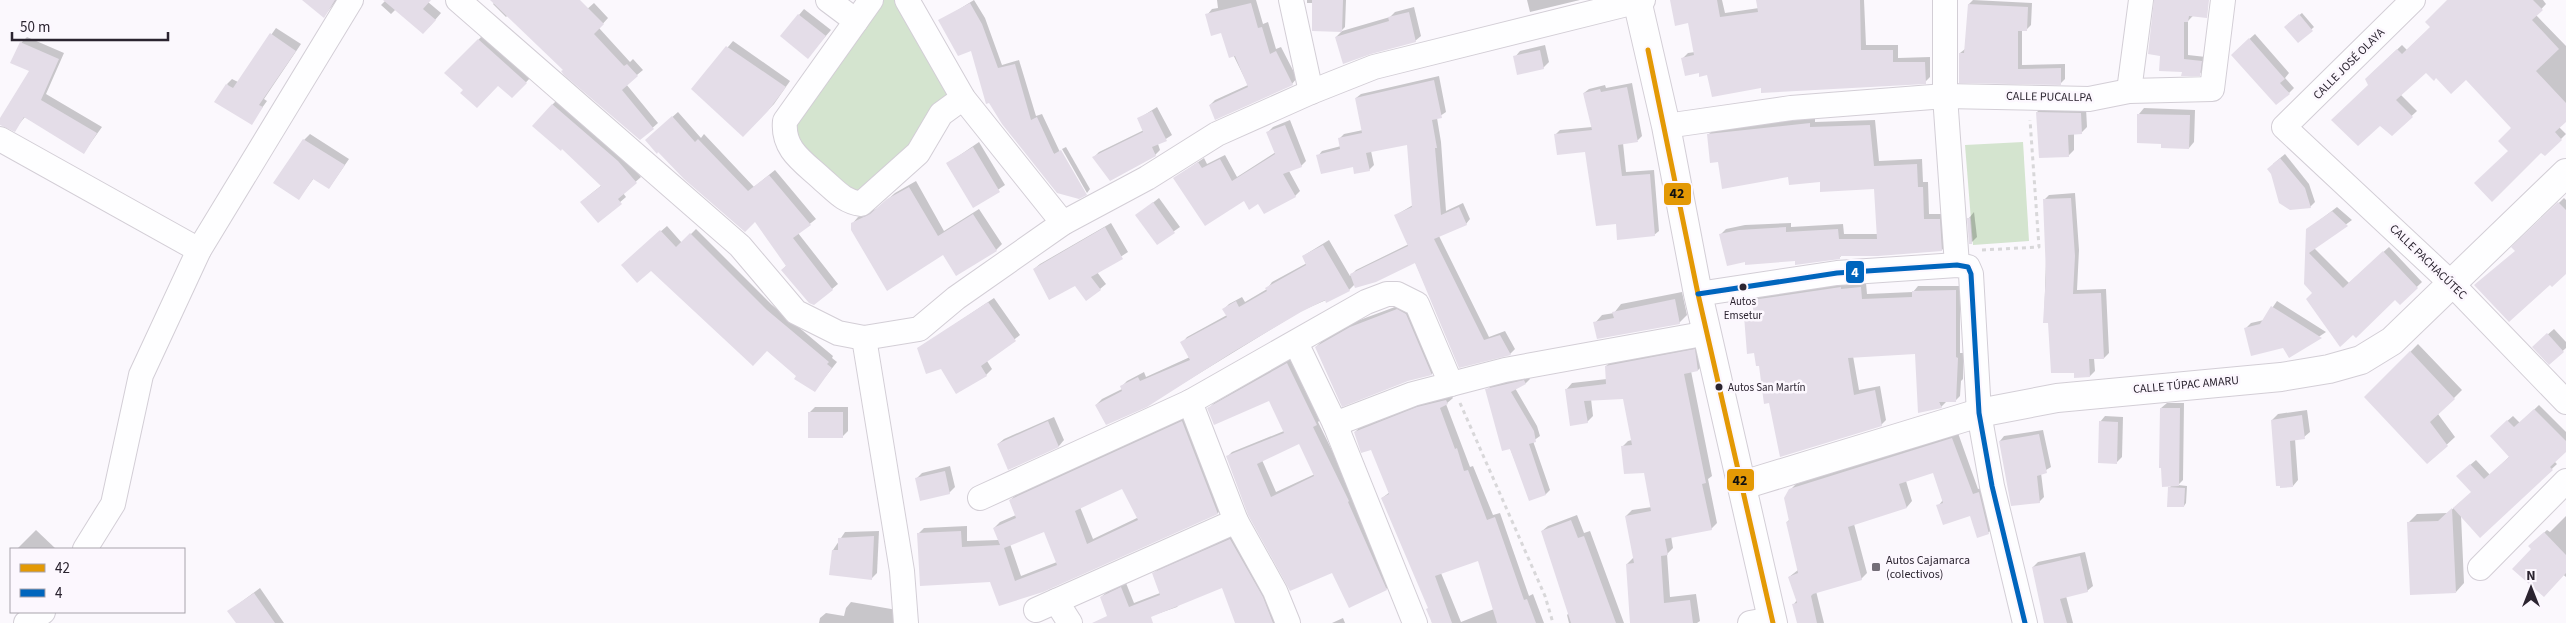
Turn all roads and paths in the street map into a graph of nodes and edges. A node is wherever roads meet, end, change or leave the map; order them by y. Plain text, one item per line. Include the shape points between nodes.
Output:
1 (458, 0) edge
2 (828, 0) edge
3 (871, 0) edge
4 (907, 0) edge
5 (1291, 0) edge
6 (1639, 0) edge
7 (1945, 0) edge
8 (2141, 0) edge
9 (2223, 0) edge
10 (2413, 0) edge
11 (350, 1) edge
12 (856, 21) junction
13 (2129, 91) junction
14 (1311, 92) junction
15 (1945, 96) junction
16 (2029, 97) junction
17 (963, 98) junction
18 (1666, 126) junction
19 (2284, 127) joint
20 (0, 139) edge
21 (2566, 173) edge
22 (1063, 223) junction
23 (199, 250) junction
24 (1961, 261) junction
25 (2452, 284) junction
26 (1698, 294) junction
27 (1708, 333) junction
28 (864, 338) junction
29 (1296, 343) junction
30 (1451, 384) junction
31 (1190, 402) junction
32 (2566, 402) edge
33 (1979, 413) junction
34 (1335, 424) junction
35 (2566, 482) edge
36 (1743, 486) junction
37 (980, 498) dead end
38 (1236, 521) junction
39 (86, 548) edge
40 (2480, 568) dead end
41 (41, 613) edge
42 (1765, 622) edge
43 (26, 623) edge
44 (906, 623) edge
45 (1070, 623) edge
46 (1288, 623) edge
47 (1416, 623) edge
48 (1553, 623) edge
49 (2025, 623) edge

1 - 28 street via 740,246 796,312 838,333
2 - 12 street
3 - 12 street
4 - 17 street
5 - 14 street
6 - 14 street via 1374,67
6 - 18 main road
7 - 15 street
8 - 13 street
9 - 13 street, CALLE PUCALLPA via 2212,89
10 - 19 street, CALLE JOSÉ OLAYA
11 - 23 street
12 - 17 street via 784,124 795,156 843,199 861,204 918,153 941,114
13 - 16 street, CALLE PUCALLPA via 2089,100
14 - 22 street via 1217,134 1147,178
15 - 16 street, CALLE PUCALLPA
15 - 18 street, CALLE PUCALLPA via 1791,108
15 - 24 street
16 - 24 path via 2039,247
17 - 22 street
18 - 26 main road
19 - 25 street, CALLE PACHACÚTEC
20 - 23 street
21 - 25 main road, CALLE TÚPAC AMARU
22 - 28 street via 956,298 919,329
23 - 39 street via 141,376 113,504
24 - 26 street via 1837,273
24 - 33 street via 1970,274
25 - 32 street, CALLE PACHACÚTEC
25 - 33 main road, CALLE TÚPAC AMARU via 2392,341 2361,360 2281,377 2057,398
26 - 27 main road
27 - 30 street via 1505,370
27 - 36 main road
28 - 44 street via 902,571
29 - 30 street via 1366,302 1396,294 1417,304
29 - 31 street
29 - 34 street
30 - 34 street via 1404,397
30 - 48 path via 1530,562
31 - 37 street
31 - 38 street
33 - 36 main road, CALLE TÚPAC AMARU
33 - 49 street via 1992,486
34 - 47 street
35 - 40 street
36 - 42 main road
38 - 45 street via 1046,605
38 - 46 street via 1275,591
41 - 43 street

